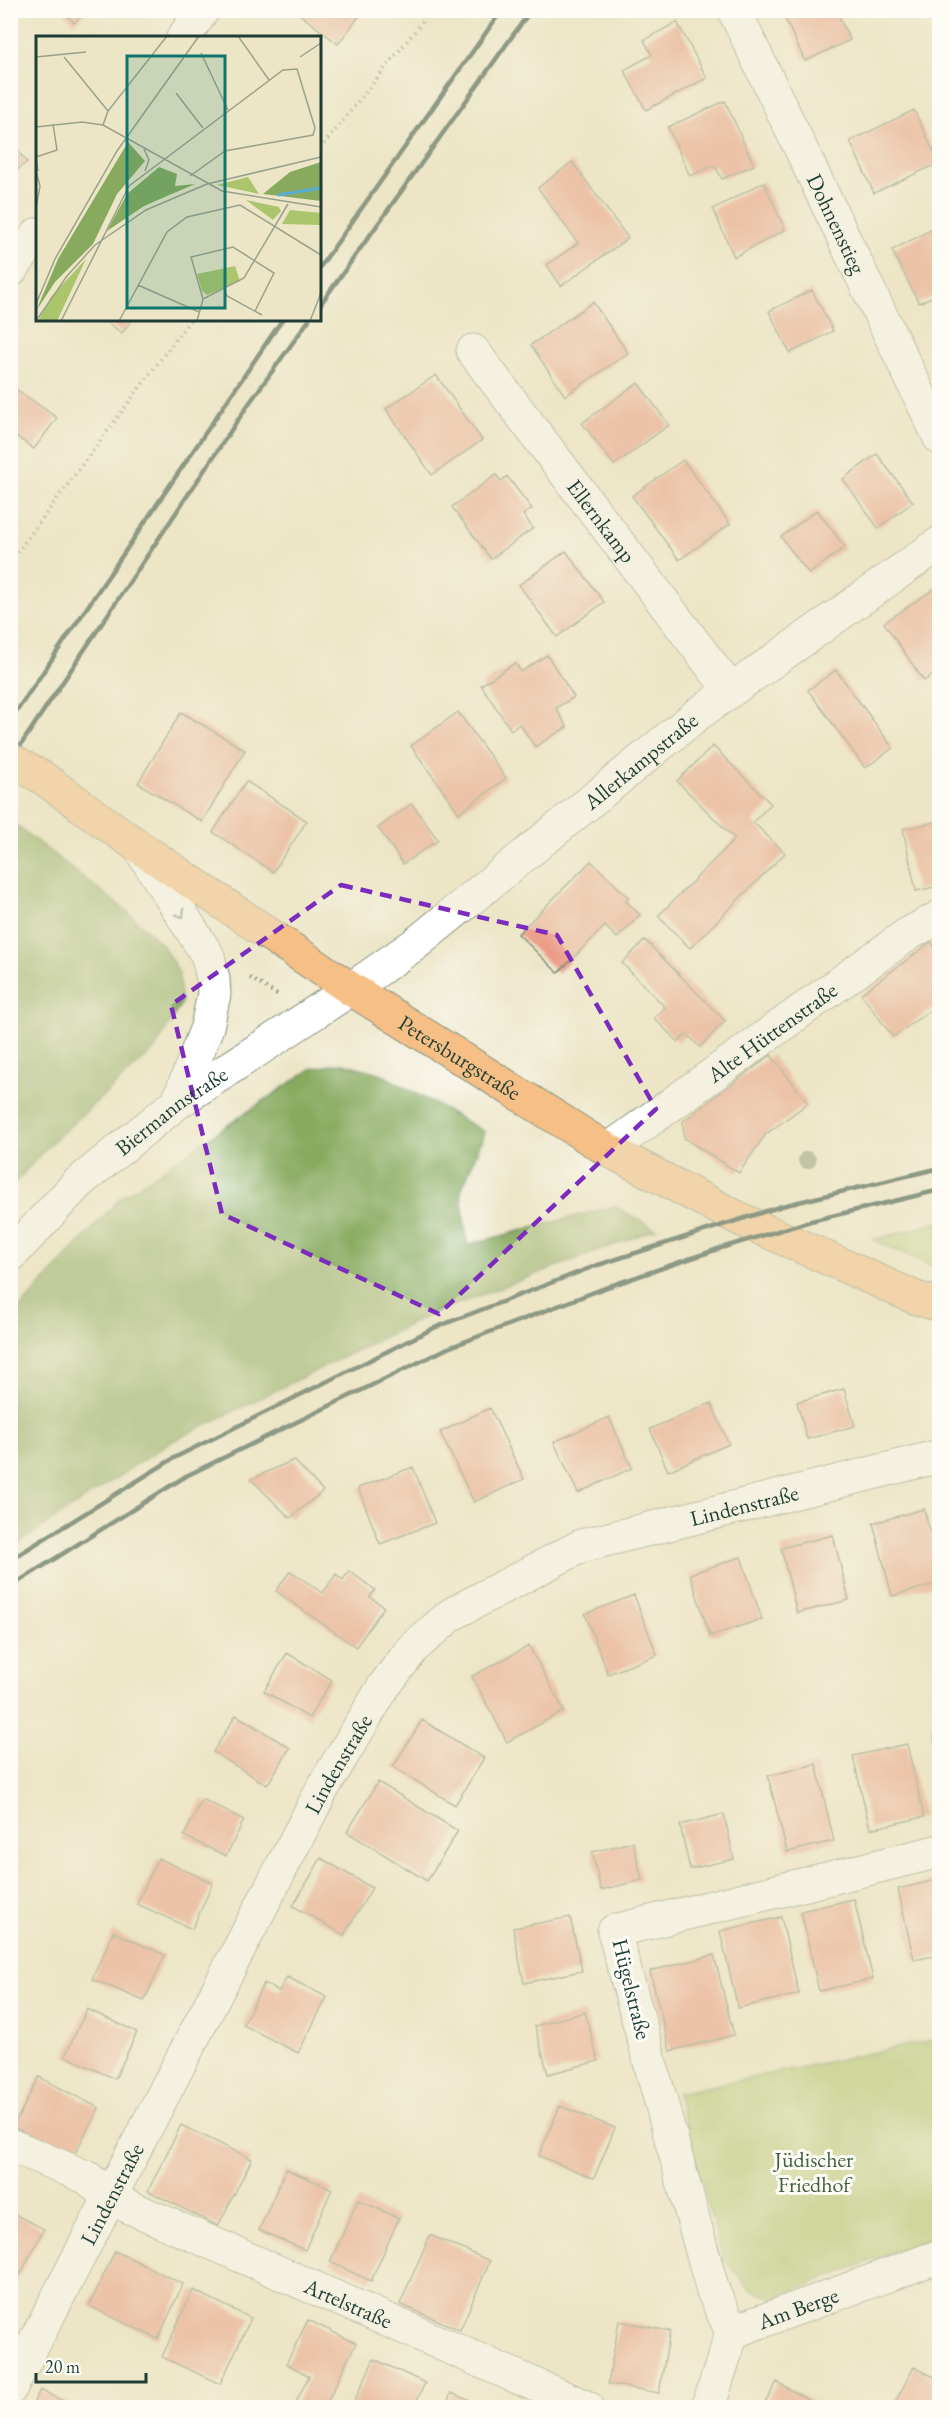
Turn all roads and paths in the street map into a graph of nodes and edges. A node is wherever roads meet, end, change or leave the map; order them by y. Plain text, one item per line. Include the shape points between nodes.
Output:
1 (203, 10) edge
2 (432, 10) edge
3 (734, 10) edge
4 (184, 36) edge
5 (321, 148) edge
6 (36, 237) edge
7 (10, 271) edge
8 (189, 321) edge
9 (473, 351) dead end
10 (939, 438) edge
11 (939, 543) edge
12 (10, 562) edge
13 (730, 690) junction
14 (10, 760) edge
15 (139, 847) junction
16 (939, 917) edge
17 (287, 947) junction
18 (213, 979) junction
19 (351, 989) junction
20 (178, 1102) junction
21 (608, 1150) junction
22 (10, 1256) edge
23 (939, 1305) edge
24 (939, 1456) edge
25 (939, 1851) edge
26 (10, 2145) edge
27 (109, 2198) junction
28 (939, 2256) edge
29 (732, 2332) junction
30 (10, 2389) edge
31 (588, 2408) edge
32 (708, 2408) edge

1 - 4 street
2 - 5 path
3 - 10 street, Dohnenstieg
6 - 7 street
8 - 12 path
9 - 13 street, Ellernkamp
11 - 13 street, Allerkampstraße
13 - 19 street, Allerkampstraße via 414,945
14 - 15 main road, Petersburgstraße, bridge via 43,778
15 - 17 main road, Petersburgstraße
15 -> 18 street via 208,956
16 - 21 street, Alte Hüttenstraße via 909,934
17 - 18 path via 250,978
17 - 19 main road, Petersburgstraße
18 - 20 street via 207,1027
19 - 20 street, Biermannstraße
19 - 21 main road, Petersburgstraße
20 - 22 street, Biermannstraße via 78,1183
21 - 23 main road, Petersburgstraße via 742,1220
24 - 27 street, Lindenstraße via 581,1546 452,1614 414,1647 384,1686 324,1786
25 - 29 street, Hügelstraße via 614,1930 713,2291
26 - 27 street, Artelstraße via 87,2178
27 - 30 street, Lindenstraße
27 - 31 street, Artelstraße
28 - 29 street, Am Berge
29 - 32 street, Am Berge

